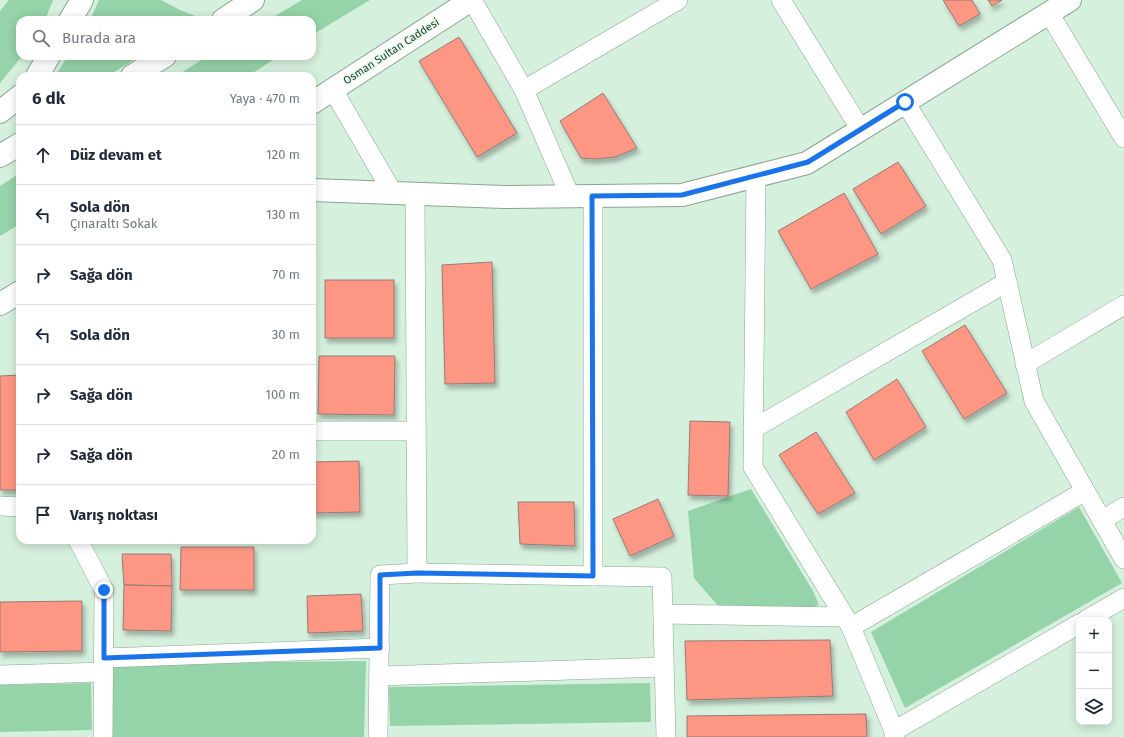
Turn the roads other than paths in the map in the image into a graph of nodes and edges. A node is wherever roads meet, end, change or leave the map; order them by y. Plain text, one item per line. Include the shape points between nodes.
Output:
1 (82, 0) edge
2 (253, 0) edge
3 (471, 0) edge
4 (678, 0) edge
5 (781, 0) edge
6 (1070, 0) edge
7 (1049, 13) junction
8 (72, 16) edge
9 (228, 16) edge
10 (47, 60) edge
11 (158, 60) edge
12 (39, 72) edge
13 (139, 72) edge
14 (333, 90) junction
15 (524, 90) junction
16 (16, 99) edge
17 (316, 101) edge
18 (905, 102) junction
19 (0, 112) edge
20 (861, 130) junction
21 (1124, 138) edge
22 (16, 146) edge
23 (0, 156) edge
24 (756, 176) junction
25 (316, 190) edge
26 (393, 193) junction
27 (415, 194) junction
28 (570, 196) junction
29 (592, 196) junction
30 (1007, 282) junction
31 (16, 294) edge
32 (0, 304) edge
33 (1124, 305) edge
34 (1025, 364) junction
35 (753, 428) junction
36 (316, 431) edge
37 (416, 431) junction
38 (1085, 491) junction
39 (0, 506) edge
40 (16, 506) edge
41 (1124, 507) edge
42 (1102, 520) junction
43 (80, 544) edge
44 (1124, 559) edge
45 (417, 573) junction
46 (593, 576) junction
47 (1124, 598) edge
48 (663, 614) junction
49 (1091, 617) edge
50 (848, 622) junction
51 (1076, 626) edge
52 (380, 648) junction
53 (104, 665) junction
54 (664, 667) junction
55 (0, 675) edge
56 (379, 676) junction
57 (894, 734) edge
58 (103, 737) edge
59 (378, 737) edge
60 (666, 737) edge

1 - 8 street
2 - 9 street
3 - 14 street, Osman Sultan Caddesi
3 - 15 street
4 - 15 street
5 - 20 street
6 - 7 street
7 - 18 street
7 - 21 street
10 - 12 street
11 - 13 street
14 - 17 street, Osman Sultan Caddesi
14 - 26 street
15 - 28 street
16 - 19 street
18 - 20 street
18 - 30 street via 1002,260
20 - 24 street via 808,162
22 - 23 street
24 - 29 street via 682,195
24 - 35 street
25 - 26 street
26 - 27 street
27 - 28 street
27 - 37 street
28 - 29 street
29 - 46 street
30 - 34 street
30 - 35 street
31 - 32 street
33 - 34 street
34 - 38 street via 1034,401
35 - 50 street via 753,467
36 - 37 street
37 - 45 street
38 - 42 street
38 - 50 street
39 - 40 street
41 - 42 street
42 - 44 street
43 - 53 street via 104,590
45 - 46 street
45 - 52 street via 380,575
46 - 48 street via 662,577
47 - 49 street
48 - 50 street
48 - 54 street
50 - 57 street
51 - 57 street
52 - 53 street
52 - 56 street
53 - 55 street
53 - 58 street
54 - 56 street
54 - 60 street
56 - 59 street

